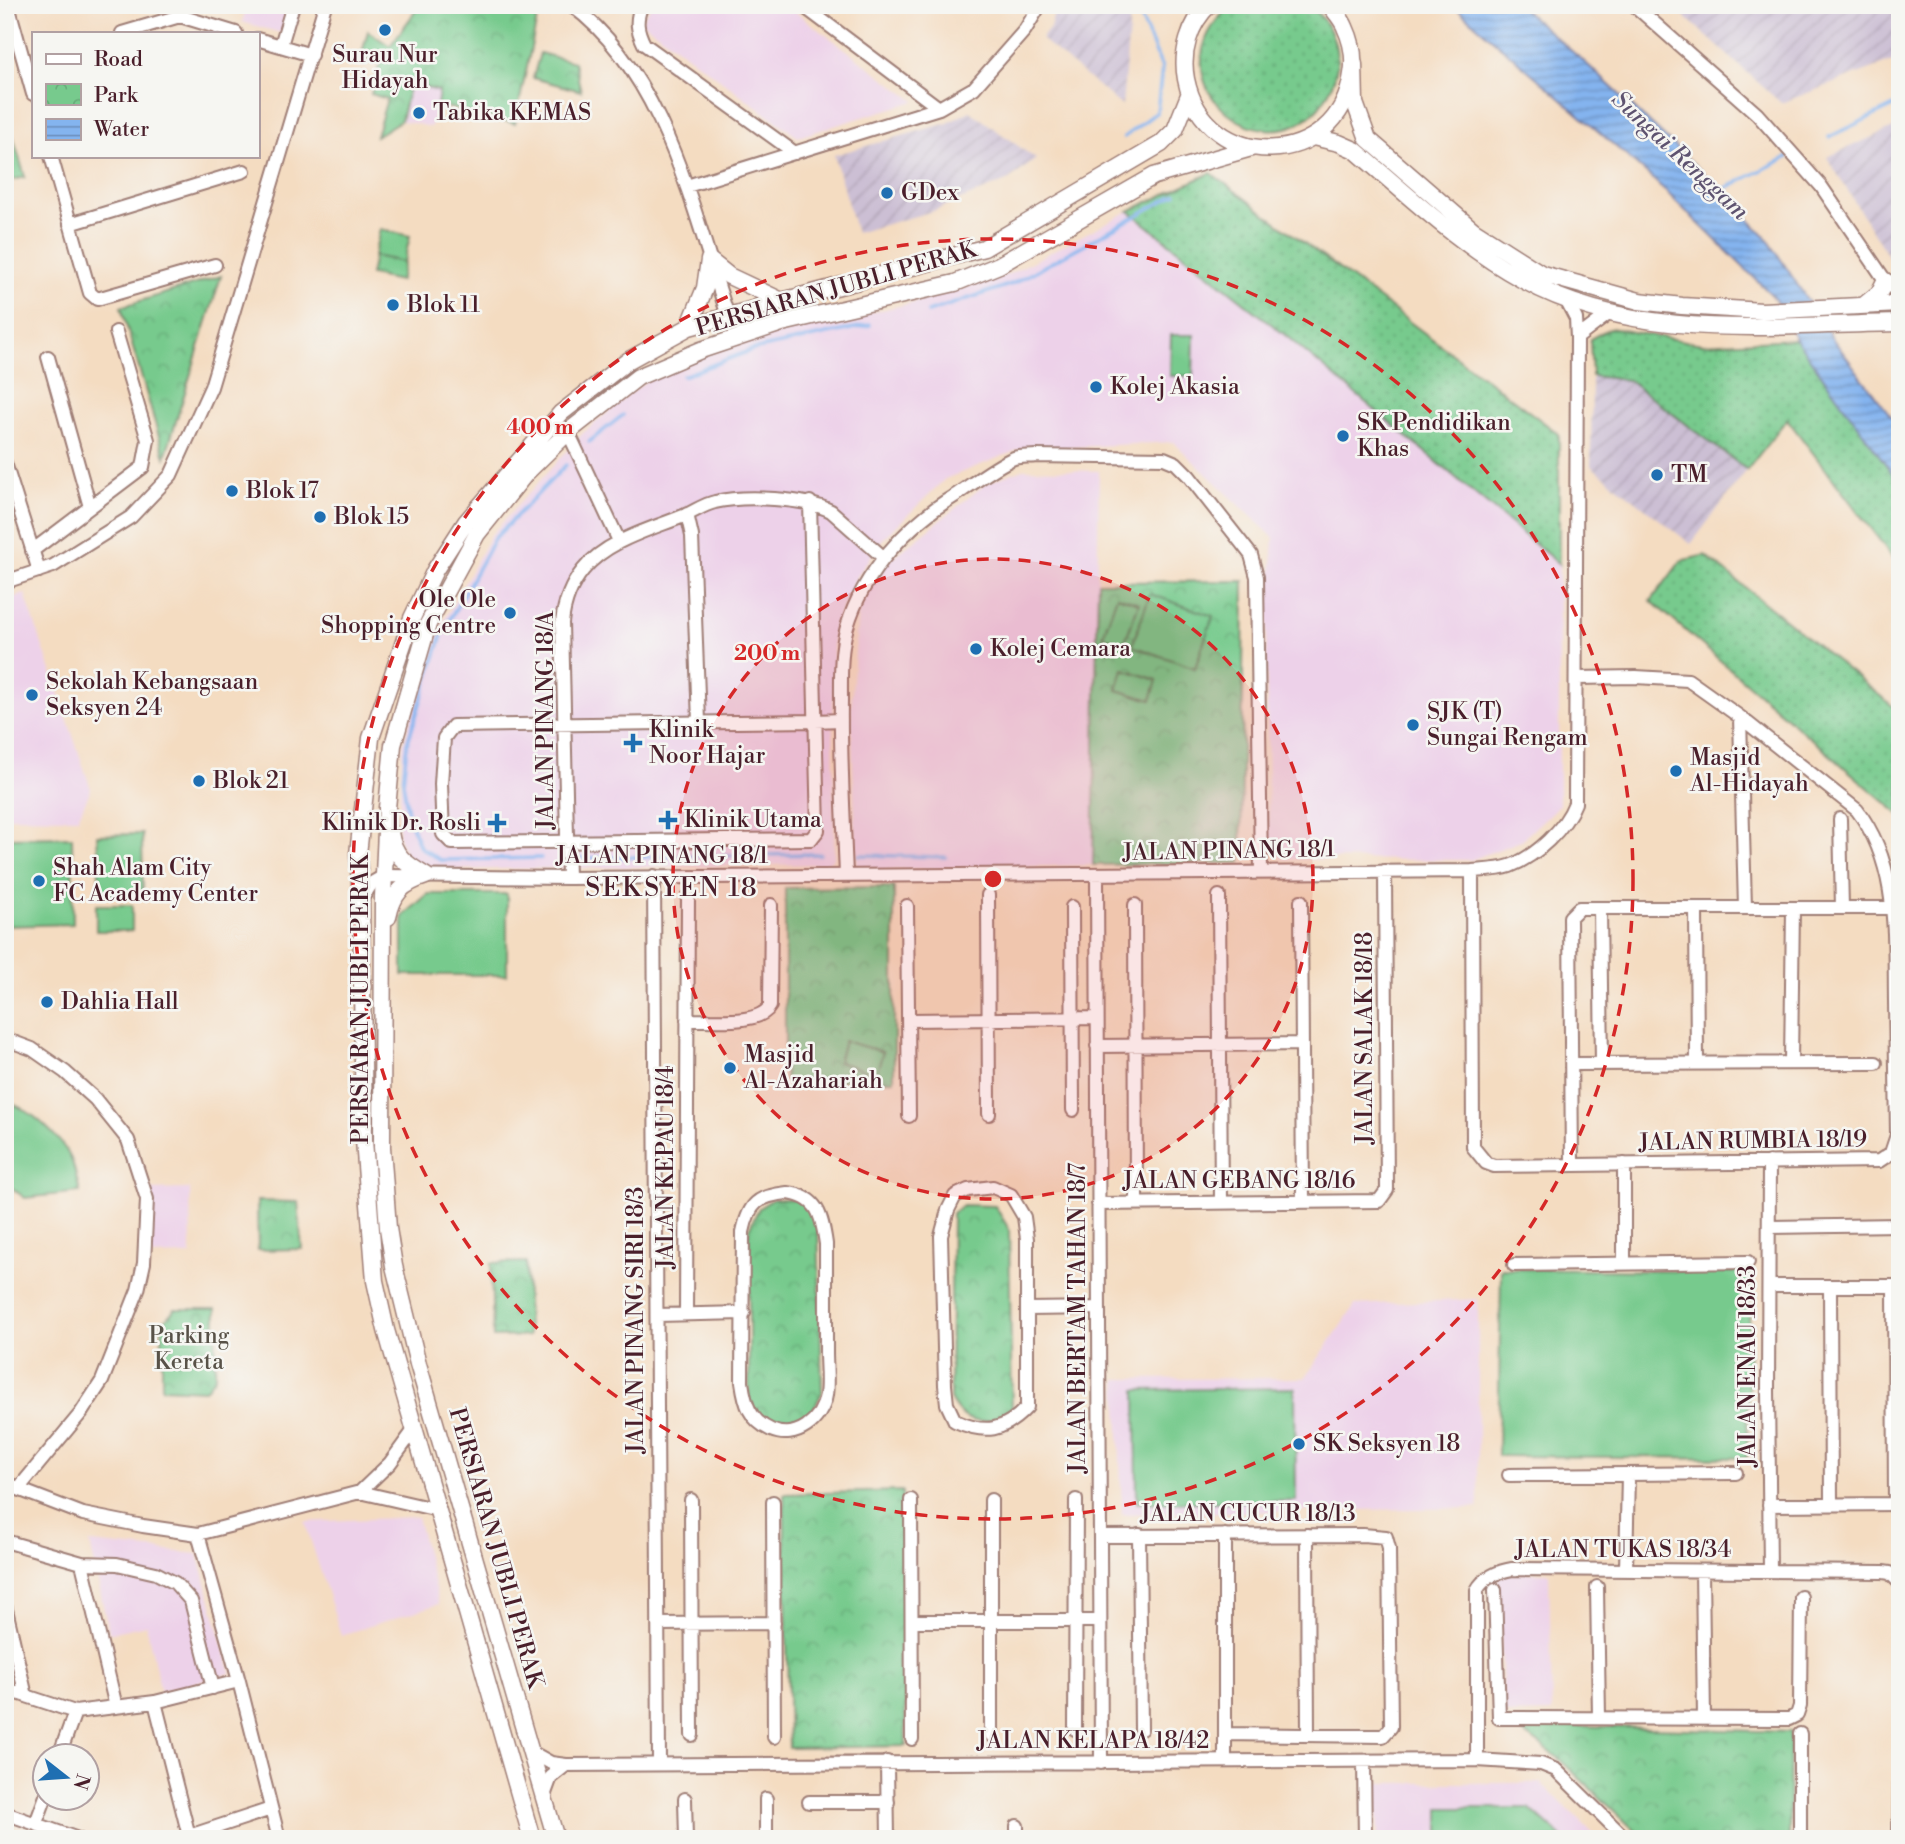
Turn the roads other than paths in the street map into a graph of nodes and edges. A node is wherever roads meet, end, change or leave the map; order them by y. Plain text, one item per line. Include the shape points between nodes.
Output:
1 (8, 5) edge
2 (293, 5) edge
3 (325, 5) edge
4 (571, 5) edge
5 (802, 5) edge
6 (1040, 5) edge
7 (1209, 5) edge
8 (1330, 5) edge
9 (1350, 5) edge
10 (1634, 5) edge
11 (641, 6) edge
12 (1345, 26) junction
13 (125, 32) edge
14 (233, 32) edge
15 (259, 40) edge
16 (281, 46) junction
17 (311, 55) junction
18 (29, 60) edge
19 (1354, 64) junction
20 (32, 86) edge
21 (1189, 95) junction
22 (939, 108) junction
23 (1313, 137) junction
24 (1251, 148) junction
25 (795, 153) junction
26 (52, 158) edge
27 (244, 171) dead end
28 (687, 186) junction
29 (70, 224) junction
30 (709, 260) junction
31 (215, 265) dead end
32 (1885, 281) junction
33 (1900, 290) edge
34 (1566, 300) junction
35 (782, 301) junction
36 (1900, 303) edge
37 (1863, 306) junction
38 (1611, 312) junction
39 (728, 316) junction
40 (1766, 318) junction
41 (782, 323) junction
42 (1900, 323) edge
43 (689, 327) junction
44 (116, 332) dead end
45 (1577, 338) junction
46 (48, 357) dead end
47 (568, 432) junction
48 (5, 463) edge
49 (810, 502) junction
50 (90, 507) junction
51 (687, 514) junction
52 (619, 541) junction
53 (32, 551) junction
54 (884, 558) junction
55 (39, 571) junction
56 (5, 582) edge
57 (1577, 678) junction
58 (1740, 717) junction
59 (841, 720) junction
60 (815, 721) junction
61 (699, 722) junction
62 (566, 723) junction
63 (387, 808) junction
64 (1840, 819) dead end
65 (567, 842) junction
66 (1385, 871) junction
67 (1472, 871) junction
68 (1261, 873) junction
69 (1097, 874) junction
70 (384, 876) junction
71 (426, 876) junction
72 (654, 876) junction
73 (846, 876) junction
74 (568, 878) junction
75 (988, 895) dead end
76 (1219, 896) dead end
77 (688, 897) dead end
78 (361, 900) junction
79 (1301, 901) dead end
80 (771, 905) dead end
81 (1135, 905) dead end
82 (908, 906) dead end
83 (1072, 907) dead end
84 (1600, 908) junction
85 (1696, 908) junction
86 (1745, 908) junction
87 (1793, 908) junction
88 (1842, 908) junction
89 (1894, 908) junction
90 (383, 942) junction
91 (1897, 1002) edge
92 (1073, 1018) junction
93 (1097, 1018) junction
94 (989, 1019) junction
95 (687, 1020) junction
96 (908, 1020) junction
97 (5, 1039) edge
98 (1302, 1044) junction
99 (1135, 1045) junction
100 (1220, 1045) junction
101 (1097, 1046) junction
102 (1791, 1063) junction
103 (1876, 1063) dead end
104 (1572, 1064) junction
105 (1602, 1064) junction
106 (1697, 1064) junction
107 (1073, 1110) dead end
108 (989, 1114) dead end
109 (909, 1115) dead end
110 (1769, 1162) junction
111 (1624, 1164) junction
112 (1572, 1165) junction
113 (1379, 1201) joint
114 (1303, 1202) junction
115 (1136, 1203) junction
116 (1221, 1203) junction
117 (1098, 1204) junction
118 (1900, 1226) edge
119 (1769, 1227) junction
120 (1748, 1262) dead end
121 (1625, 1264) junction
122 (1514, 1265) dead end
123 (1769, 1286) junction
124 (1830, 1286) junction
125 (1897, 1286) edge
126 (1028, 1308) junction
127 (1099, 1308) junction
128 (744, 1313) junction
129 (686, 1314) junction
130 (657, 1315) junction
131 (1897, 1355) edge
132 (414, 1430) junction
133 (1897, 1443) edge
134 (1735, 1473) dead end
135 (1628, 1474) junction
136 (1509, 1475) dead end
137 (5, 1481) edge
138 (18, 1489) junction
139 (360, 1492) junction
140 (691, 1500) dead end
141 (911, 1500) dead end
142 (991, 1500) dead end
143 (1076, 1500) dead end
144 (773, 1502) dead end
145 (1831, 1503) junction
146 (1898, 1504) edge
147 (1769, 1505) junction
148 (438, 1510) junction
149 (198, 1534) junction
150 (1139, 1535) junction
151 (1224, 1535) junction
152 (1307, 1535) junction
153 (1100, 1536) junction
154 (5, 1541) edge
155 (82, 1563) junction
156 (1626, 1570) junction
157 (1770, 1570) junction
158 (1702, 1571) junction
159 (1900, 1583) edge
160 (1597, 1587) dead end
161 (1495, 1590) dead end
162 (1801, 1597) dead end
163 (5, 1605) edge
164 (912, 1621) junction
165 (1100, 1621) junction
166 (991, 1622) junction
167 (1075, 1622) junction
168 (774, 1623) junction
169 (659, 1624) junction
170 (692, 1624) junction
171 (239, 1681) junction
172 (213, 1688) junction
173 (5, 1689) edge
174 (26, 1696) junction
175 (155, 1702) junction
176 (116, 1707) junction
177 (75, 1712) junction
178 (1599, 1718) junction
179 (1704, 1718) junction
180 (1141, 1729) dead end
181 (1075, 1730) dead end
182 (1225, 1734) junction
183 (1800, 1734) dead end
184 (692, 1735) dead end
185 (991, 1735) dead end
186 (1308, 1735) junction
187 (774, 1737) dead end
188 (912, 1739) dead end
189 (64, 1742) edge
190 (533, 1753) junction
191 (1477, 1760) junction
192 (1225, 1761) junction
193 (1364, 1761) junction
194 (887, 1762) junction
195 (659, 1763) junction
196 (1101, 1763) junction
197 (566, 1765) junction
198 (1900, 1775) edge
199 (544, 1796) junction
200 (685, 1799) dead end
201 (766, 1799) dead end
202 (809, 1802) dead end
203 (888, 1802) junction
204 (271, 1809) junction
205 (40, 1812) edge
206 (5, 1813) edge
207 (36, 1823) junction
208 (184, 1837) edge
209 (78, 1839) edge
210 (279, 1839) edge
211 (532, 1839) edge
212 (556, 1839) edge
213 (686, 1839) edge
214 (766, 1839) edge
215 (888, 1839) edge
216 (1365, 1839) edge
217 (1626, 1839) edge
218 (1800, 1839) edge
219 (1899, 1839) edge

1 - 18 street
2 - 16 street
3 - 17 street
4 - 28 street via 632,69
5 - 22 street
6 - 22 street via 1025,30 974,88
7 - 21 main road via 1187,39 1184,67
8 - 12 main road
9 - 12 main road
10 - 32 street via 1757,114 1821,186
11 - 25 street via 636,19 644,44
12 - 19 main road
13 - 14 street via 180,16
15 - 16 street
16 - 17 street
17 - 55 street via 211,387 170,475 131,517
18 - 20 street
19 - 23 main road via 1343,106
19 - 40 main road via 1355,103 1368,139 1473,230 1542,274 1639,301
21 - 24 main road via 1203,119 1225,138
21 - 35 main road, PERSIARAN JUBLI PERAK via 1175,130 1161,144 984,248
22 - 25 street
23 - 24 main road via 1283,148
23 - 34 main road via 1355,150 1471,248
24 - 41 main road, PERSIARAN JUBLI PERAK via 1154,176 999,265 955,283
25 - 28 street
26 - 29 street
27 - 29 street
28 - 30 street
29 - 31 street via 90,293 97,299
30 - 35 main road via 729,276
30 - 39 street
30 - 43 main road via 705,288
32 - 33 main road
32 - 36 street
32 - 37 main road
34 - 38 main road
34 - 45 street, JALAN PINANG 18/1 via 1576,318
35 - 39 main road, PERSIARAN JUBLI PERAK
36 - 37 main road
37 - 40 main road
38 - 40 main road via 1700,326
38 - 45 street
39 - 41 main road via 745,323
39 - 43 main road, PERSIARAN JUBLI PERAK
40 - 42 main road via 1830,324
41 - 47 main road, PERSIARAN JUBLI PERAK via 638,377
43 - 78 main road, PERSIARAN JUBLI PERAK via 629,360 561,413 467,522 435,570 412,618 371,738 358,853
44 - 50 street via 148,439 143,467
45 - 57 street, JALAN PINANG 18/1
46 - 50 street
47 - 52 street
47 - 63 main road, PERSIARAN JUBLI PERAK via 526,473 477,534 428,624 393,745
48 - 53 street
49 - 51 street, JALAN PINANG 18/A via 715,502
49 - 54 street, JALAN PINANG 18/A via 831,511
49 - 60 street
50 - 53 street
51 - 52 street, JALAN PINANG 18/A
51 - 61 street via 692,537
52 - 62 street, JALAN PINANG 18/A via 584,567 564,606
53 - 55 street
54 - 59 street via 859,597 846,630 841,656
54 - 68 street via 942,503 1015,458 1164,458 1176,463 1255,563
55 - 56 street
57 - 58 street, JALAN RUMBIA 18/19 via 1688,680
57 - 67 street, JALAN PINANG 18/1 via 1577,781 1572,813 1530,856 1508,867
58 - 86 street
58 - 89 street, JALAN RUMBIA 18/19 via 1857,810 1885,863
59 - 60 street
59 - 73 street
60 - 61 street
60 - 65 street via 818,830 811,839
61 - 62 street
62 - 65 street, JALAN PINANG 18/A
62 - 65 street via 453,726 444,738 441,784 443,834 452,843
63 - 70 main road, PERSIARAN JUBLI PERAK
63 - 71 main road via 399,858
64 - 88 street
65 - 74 street, JALAN PINANG 18/A
66 - 67 street, JALAN PINANG 18/1
66 - 68 street, JALAN PINANG 18/1
66 - 113 street, JALAN SALAK 18/18 via 1387,1189
67 - 112 street, JALAN RUMBIA 18/19 via 1473,1147 1494,1166
68 - 69 street, JALAN PINANG 18/1
69 - 73 street, JALAN PINANG 18/1
69 - 93 street, JALAN BERTAM TAHAN 18/7
70 - 71 street, JALAN PINANG 18/1
70 - 78 street via 372,883
70 - 90 main road, PERSIARAN JUBLI PERAK
71 - 74 street, JALAN PINANG 18/1
71 - 90 main road via 401,887 395,895
72 - 73 street, JALAN PINANG 18/1
72 - 74 street, JALAN PINANG 18/1
72 - 130 street, JALAN PINANG SIRI 18/3
75 - 94 street
76 - 100 street
77 - 95 street, JALAN KEPAU 18/4
78 - 132 main road, PERSIARAN JUBLI PERAK via 364,1140 375,1280
79 - 98 street
80 - 95 street via 767,1012 754,1019
81 - 99 street
82 - 96 street
83 - 92 street
84 - 85 street
84 - 104 street via 1579,908 1570,917
84 - 105 street
85 - 86 street
85 - 106 street
86 - 87 street
87 - 88 street
87 - 102 street
88 - 89 street
89 - 91 street, JALAN RUMBIA 18/19
90 - 190 main road, PERSIARAN JUBLI PERAK via 382,1147 394,1266 418,1364
91 - 110 street, JALAN RUMBIA 18/19 via 1897,1135 1891,1153 1880,1161
92 - 93 street
92 - 94 street
92 - 107 street
93 - 101 street, JALAN BERTAM TAHAN 18/7
94 - 96 street
94 - 108 street
95 - 129 street, JALAN KEPAU 18/4
96 - 109 street
97 - 138 street via 32,1049 95,1099 128,1140 147,1199 145,1263 102,1381
98 - 100 street
98 - 114 street
99 - 100 street
99 - 101 street
99 - 115 street
100 - 116 street
101 - 117 street, JALAN BERTAM TAHAN 18/7
102 - 103 street
102 - 106 street
104 - 105 street
104 - 112 street
105 - 106 street
110 - 111 street, JALAN RUMBIA 18/19
110 - 119 street, JALAN ENAU 18/33
111 - 112 street, JALAN RUMBIA 18/19
111 - 121 street
113 - 114 street, JALAN GEBANG 18/16
114 - 116 street, JALAN GEBANG 18/16
115 - 116 street, JALAN GEBANG 18/16
115 - 117 street, JALAN GEBANG 18/16
117 - 127 street, JALAN BERTAM TAHAN 18/7
118 - 119 street
119 - 123 street, JALAN ENAU 18/33
120 - 121 street
121 - 122 street
123 - 124 street
123 - 147 street, JALAN ENAU 18/33
124 - 125 street
124 - 145 street
125 - 131 street
126 - 126 street via 1027,1407 1001,1427 975,1429 955,1420 945,1385 941,1236 955,1196 993,1187 1011,1195 1024,1217
126 - 127 street
127 - 153 street, JALAN BERTAM TAHAN 18/7
128 - 128 street via 743,1232 747,1216 757,1201 768,1195 801,1194 813,1203 825,1238 826,1395 811,1424 801,1430 775,1432 751,1416 742,1382
128 - 129 street
129 - 130 street
130 - 169 street, JALAN PINANG SIRI 18/3
131 - 133 street
132 - 139 street via 390,1463
132 - 148 main road, PERSIARAN JUBLI PERAK
133 - 146 street
134 - 135 street
135 - 136 street
135 - 156 street
137 - 138 street
138 - 149 street via 83,1514
139 - 148 street
139 - 149 street
140 - 170 street
141 - 164 street
142 - 166 street
143 - 167 street
144 - 168 street
145 - 146 street
145 - 147 street
147 - 157 street, JALAN ENAU 18/33
148 - 211 main road, PERSIARAN JUBLI PERAK
149 - 171 street
150 - 151 street, JALAN CUCUR 18/13
150 - 153 street, JALAN CUCUR 18/13
150 - 180 street
151 - 152 street, JALAN CUCUR 18/13
151 - 182 street
152 - 186 street
152 - 186 street, JALAN CUCUR 18/13 via 1386,1537 1391,1727 1383,1736
153 - 165 street, JALAN BERTAM TAHAN 18/7
154 - 155 street
155 - 172 street via 117,1564 156,1573 175,1583 191,1601
155 - 176 street
156 - 158 street, JALAN TUKAS 18/34
156 - 191 street, JALAN TUKAS 18/34 via 1512,1569 1481,1583 1476,1622
157 - 158 street, JALAN TUKAS 18/34
157 - 159 street, JALAN TUKAS 18/34 via 1883,1572
158 - 179 street
160 - 178 street
161 - 178 street via 1499,1718
162 - 179 street via 1797,1715
163 - 174 street
164 - 166 street
164 - 188 street
165 - 167 street
165 - 196 street, JALAN BERTAM TAHAN 18/7
166 - 167 street
166 - 185 street
167 - 181 street
168 - 170 street
168 - 187 street
169 - 170 street
169 - 195 street, JALAN PINANG SIRI 18/3
170 - 184 street
171 - 172 street
171 - 204 street
172 - 175 street
173 - 174 street
174 - 177 street
175 - 176 street
175 - 208 street
176 - 177 street
177 - 189 street
178 - 179 street
182 - 186 street
182 - 192 street
183 - 218 street
190 - 197 street, JALAN KELAPA 18/42
190 - 199 main road, PERSIARAN JUBLI PERAK
191 - 193 street, JALAN KELAPA 18/42
191 - 217 street, JALAN KELAPA 18/42 via 1548,1765
192 - 193 street, JALAN KELAPA 18/42
192 - 196 street, JALAN KELAPA 18/42
193 - 216 street
194 - 195 street, JALAN KELAPA 18/42
194 - 196 street, JALAN KELAPA 18/42
194 - 203 street
195 - 197 street, JALAN KELAPA 18/42
197 - 199 street via 551,1777
198 - 219 street
199 - 212 main road, PERSIARAN JUBLI PERAK
200 - 213 street
201 - 214 street
202 - 203 street
203 - 215 street
204 - 208 street
204 - 210 street
205 - 207 street
206 - 207 street
207 - 209 street

